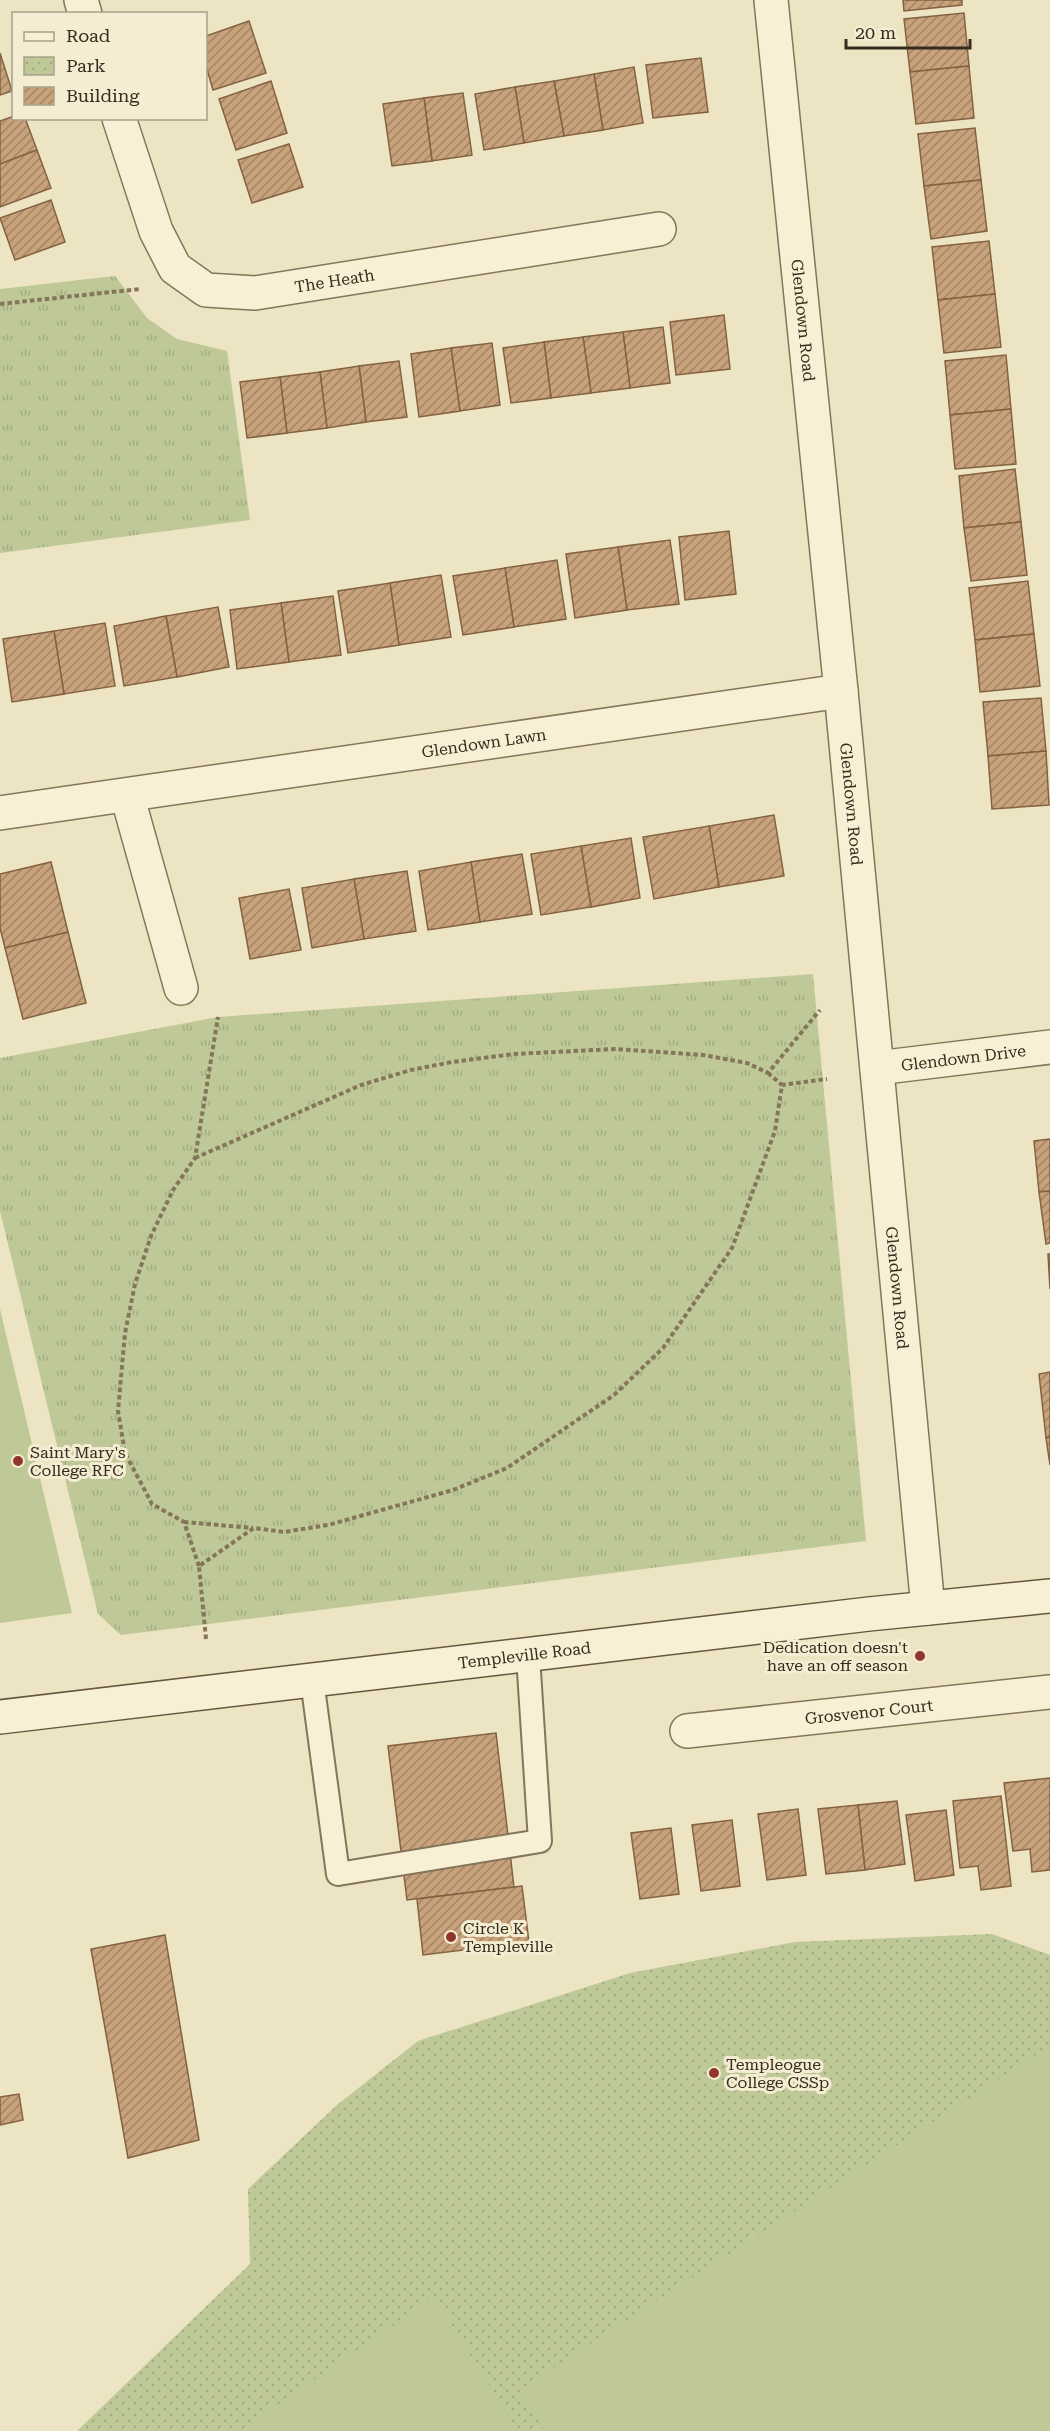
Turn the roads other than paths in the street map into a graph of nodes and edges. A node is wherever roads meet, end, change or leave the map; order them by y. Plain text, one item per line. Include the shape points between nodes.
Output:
1 (771, 0) edge
2 (120, 120) edge
3 (659, 229) dead end
4 (841, 691) junction
5 (127, 795) junction
6 (0, 813) edge
7 (181, 988) dead end
8 (1050, 1047) edge
9 (877, 1068) junction
10 (1050, 1596) edge
11 (928, 1608) junction
12 (528, 1656) junction
13 (312, 1680) junction
14 (1050, 1692) edge
15 (0, 1717) edge
16 (687, 1731) dead end

1 - 4 street, Glendown Road
2 - 3 street, The Heath via 156,231 175,268 206,290 255,294
4 - 5 street, Glendown Lawn
4 - 9 street, Glendown Road
5 - 6 street, Glendown Lawn
5 - 7 street
8 - 9 street, Glendown Drive
9 - 11 street, Glendown Road
10 - 11 street, Templeville Road
11 - 12 street, Templeville Road
12 - 13 street, Templeville Road
12 - 13 lane via 540,1841 338,1874
13 - 15 street, Templeville Road
14 - 16 street, Grosvenor Court

